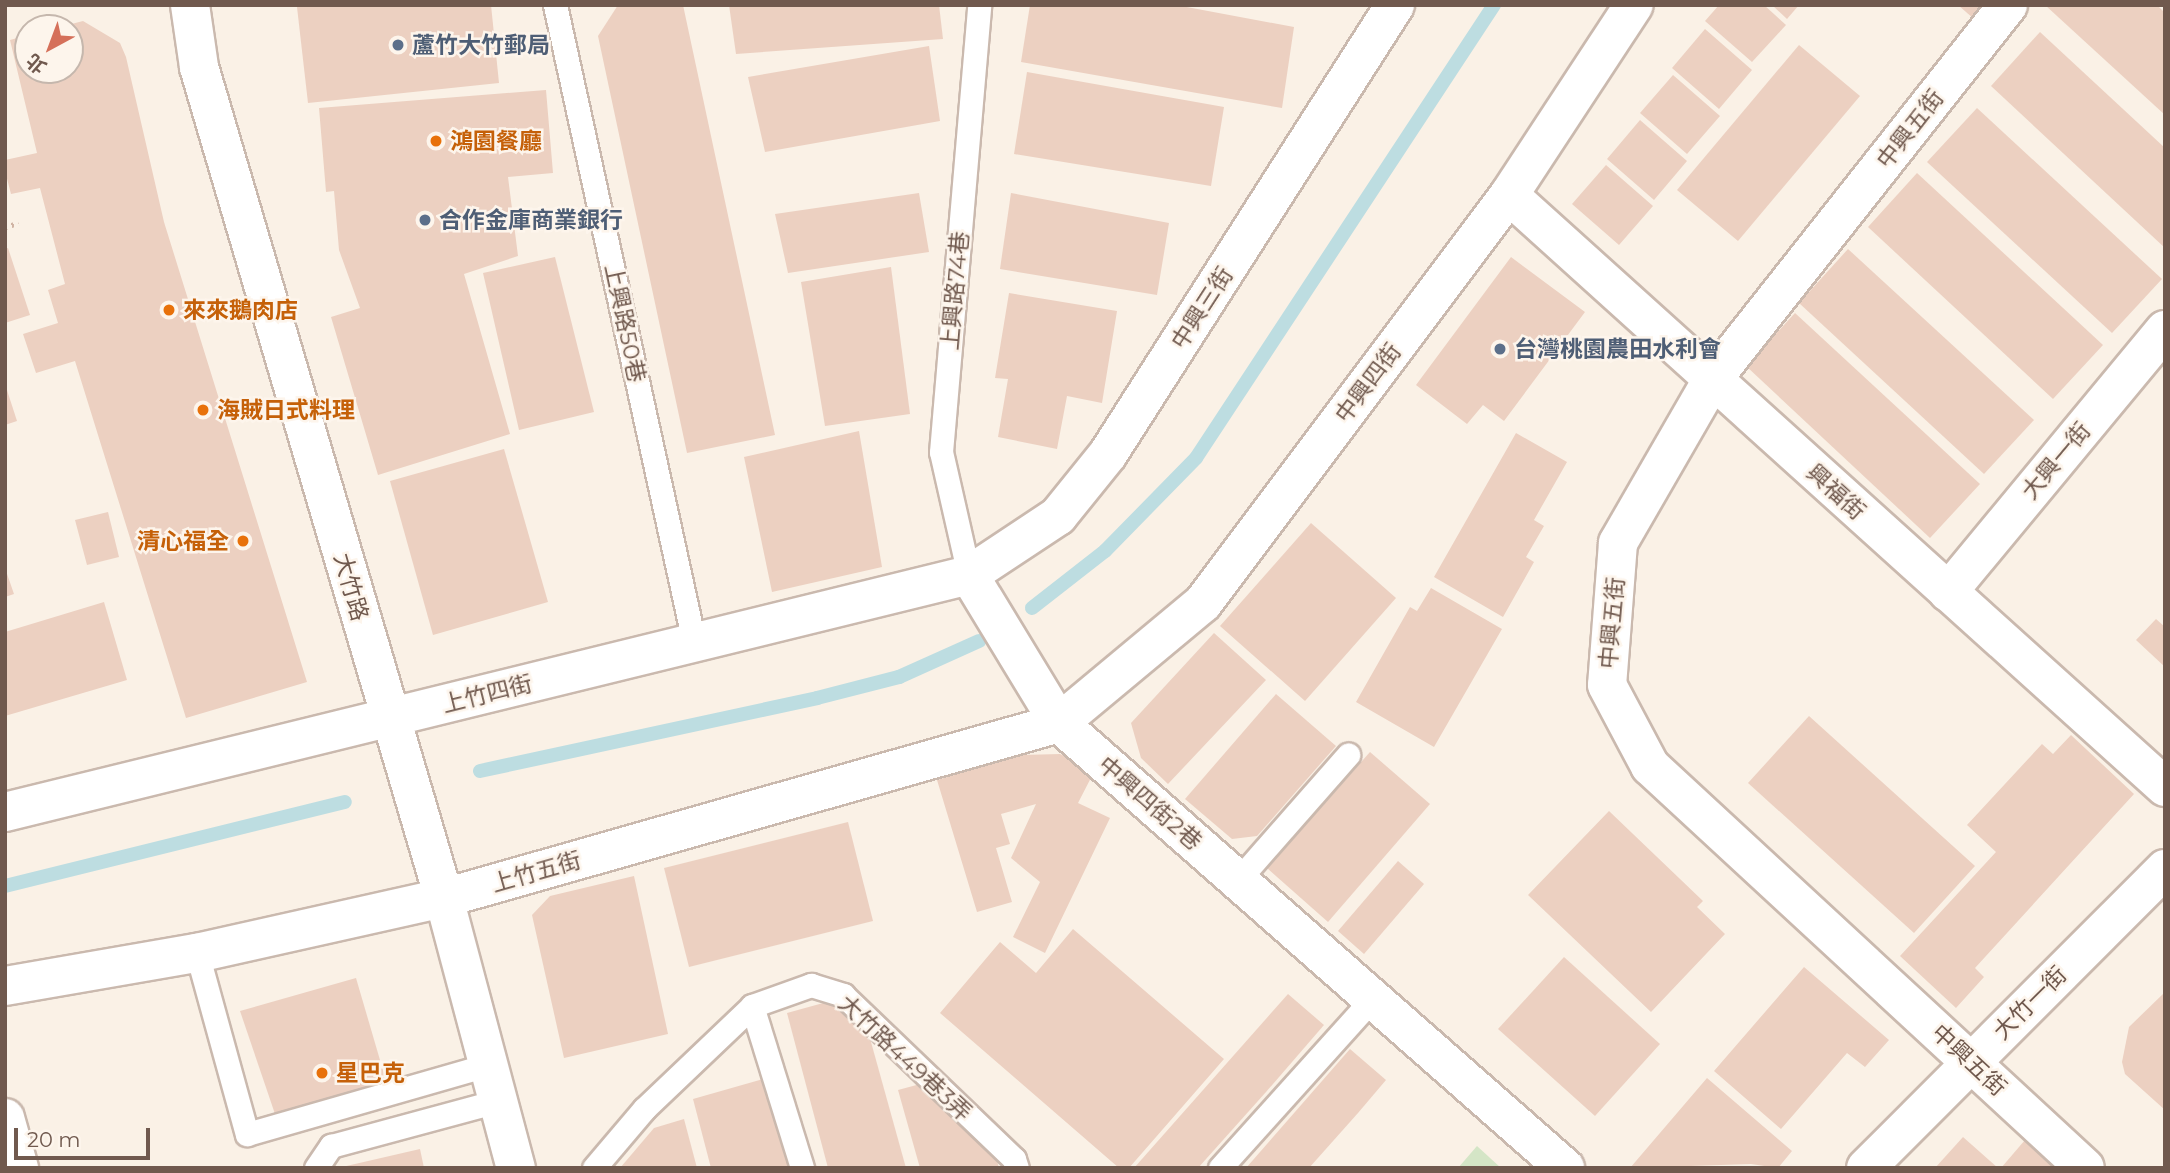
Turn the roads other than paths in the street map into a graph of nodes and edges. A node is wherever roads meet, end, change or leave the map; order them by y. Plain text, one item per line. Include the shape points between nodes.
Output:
1 (190, 5) edge
2 (555, 5) edge
3 (979, 5) edge
4 (1395, 5) edge
5 (1634, 5) edge
6 (2008, 5) edge
7 (1509, 195) junction
8 (2165, 330) edge
9 (1712, 380) junction
10 (969, 575) junction
11 (1948, 592) junction
12 (694, 642) junction
13 (389, 719) junction
14 (1059, 723) junction
15 (1348, 755) dead end
16 (2165, 787) edge
17 (5, 813) edge
18 (2165, 869) edge
19 (1238, 880) junction
20 (444, 898) junction
21 (197, 953) junction
22 (5, 986) edge
23 (1372, 999) junction
24 (752, 1006) junction
25 (1971, 1062) junction
26 (488, 1065) junction
27 (498, 1101) junction
28 (5, 1118) edge
29 (19, 1168) edge
30 (316, 1168) edge
31 (516, 1168) edge
32 (594, 1168) edge
33 (802, 1168) edge
34 (1017, 1168) edge
35 (1220, 1168) edge
36 (1565, 1168) edge
37 (1866, 1168) edge
38 (2085, 1168) edge

1 - 13 street, 大竹路 via 199,67
2 - 12 lane, 上興路50巷
3 - 10 lane, 上興路74巷 via 941,452
4 - 10 street, 中興三街 via 1108,454 1058,516
5 - 7 street, 中興四街
6 - 9 street, 中興五街
7 - 9 street, 興福街
7 - 14 street, 中興四街 via 1203,603
8 - 11 street, 大興一街
9 - 11 street, 興福街
9 - 25 street, 中興五街 via 1618,543 1607,685 1650,766
10 - 12 street, 上竹四街
10 - 14 street, 中興四街2巷
11 - 16 street, 興福街
12 - 13 street, 上竹四街
13 - 17 street, 上竹四街
13 - 20 street, 大竹路
14 - 19 street, 中興四街2巷
14 - 20 street, 上竹五街
15 - 19 lane
18 - 25 street, 大竹一街
19 - 23 street, 中興四街2巷
20 - 21 street, 上竹五街
20 - 26 street, 大竹路
21 - 22 street, 上竹五街
21 - 26 lane via 247,1134
23 - 35 lane
23 - 36 street, 中興四街2巷
24 - 32 lane, 大竹路449巷3弄 via 644,1109
24 - 33 lane
24 - 34 lane, 大竹路449巷3弄 via 811,985 842,995 1014,1159
25 - 37 street, 大竹一街
25 - 38 street, 中興五街
26 - 27 street, 大竹路
27 - 30 lane via 331,1146
27 - 31 street, 大竹路
28 - 29 street

